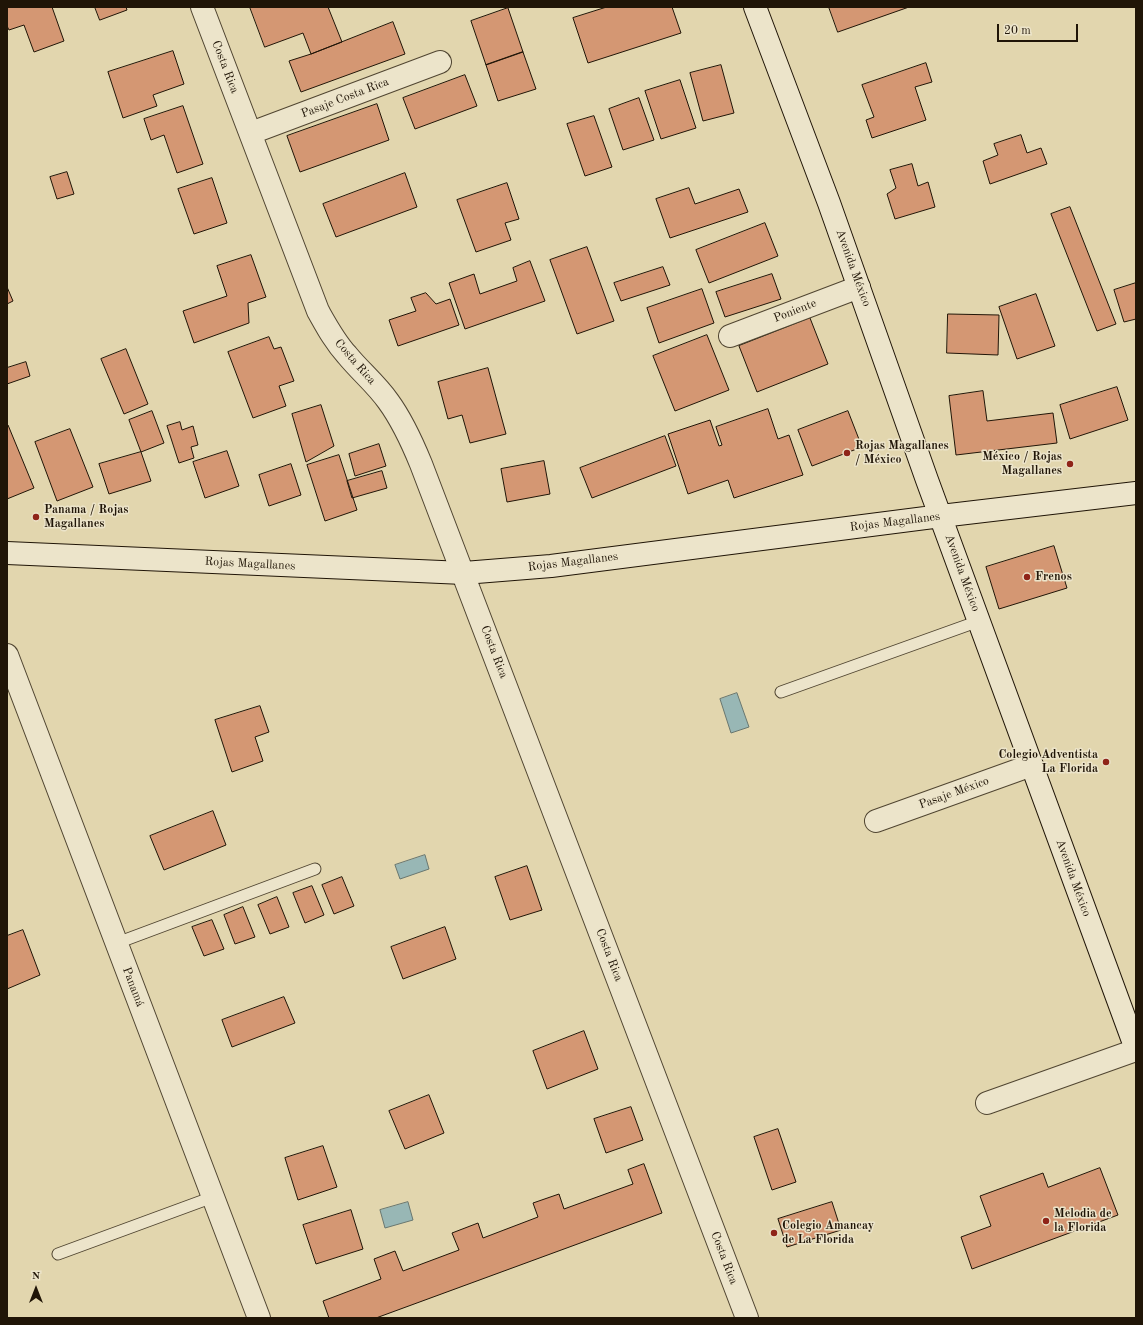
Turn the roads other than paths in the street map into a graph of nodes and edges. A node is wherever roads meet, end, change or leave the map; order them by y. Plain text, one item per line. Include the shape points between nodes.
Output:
1 (202, 7) edge
2 (755, 7) edge
3 (440, 62) dead end
4 (250, 133) junction
5 (859, 287) junction
6 (730, 336) dead end
7 (1136, 493) edge
8 (941, 516) junction
9 (7, 553) edge
10 (464, 573) junction
11 (979, 621) junction
12 (7, 655) edge
13 (781, 692) dead end
14 (1032, 765) junction
15 (876, 821) dead end
16 (315, 869) dead end
17 (116, 943) junction
18 (1136, 1050) edge
19 (987, 1102) dead end
20 (213, 1197) junction
21 (58, 1254) dead end
22 (259, 1318) edge
23 (747, 1318) edge

1 - 4 street, Costa Rica
2 - 5 street, Avenida México
3 - 4 street, Pasaje Costa Rica
4 - 10 street, Costa Rica via 318,311 337,342 400,418 411,438
5 - 6 street, Poniente
5 - 8 street, Avenida México
7 - 8 street, Rojas Magallanes
8 - 10 street, Rojas Magallanes via 551,566
8 - 11 street, Avenida México
9 - 10 street, Rojas Magallanes
10 - 23 street, Costa Rica
11 - 13 lane
11 - 14 street, Avenida México
12 - 17 street, Panamá
14 - 15 street, Pasaje México
14 - 18 street, Avenida México
16 - 17 lane
17 - 20 street, Panamá
18 - 19 street
20 - 21 lane
20 - 22 street, Panamá

